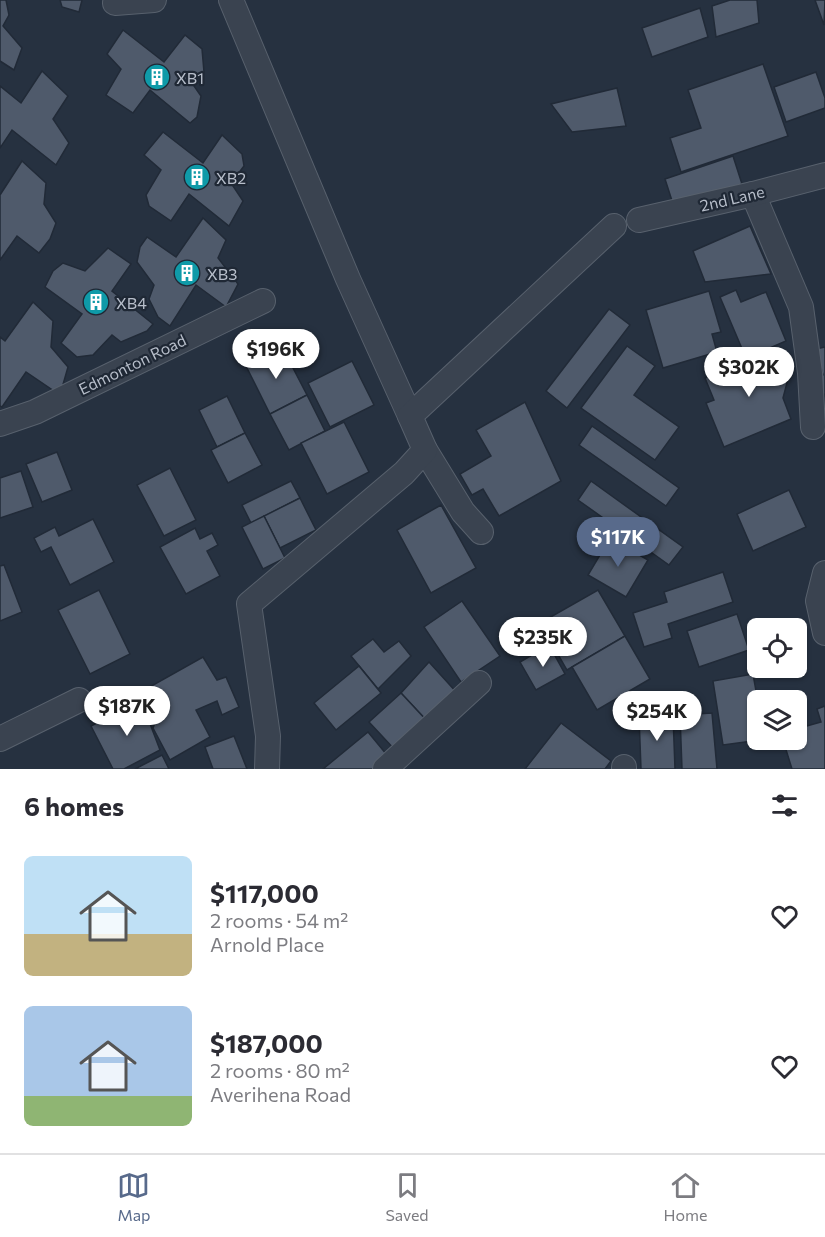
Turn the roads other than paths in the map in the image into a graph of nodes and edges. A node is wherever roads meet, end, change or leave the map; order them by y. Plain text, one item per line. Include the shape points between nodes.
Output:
1 (154, 0) edge
2 (231, 0) edge
3 (115, 3) dead end
4 (825, 175) edge
5 (753, 194) junction
6 (639, 220) dead end
7 (614, 226) dead end
8 (263, 301) dead end
9 (410, 416) junction
10 (0, 424) edge
11 (813, 427) dead end
12 (425, 450) junction
13 (481, 532) dead end
14 (825, 573) edge
15 (825, 633) edge
16 (479, 683) dead end
17 (79, 700) dead end
18 (0, 739) edge
19 (267, 769) edge
20 (385, 769) edge

1 - 3 street
2 - 9 street
4 - 5 street, 2nd Lane
5 - 6 street, 2nd Lane
5 - 11 street via 801,307
7 - 9 street
8 - 10 street, Edmonton Road via 34,412
9 - 12 street
12 - 13 street via 463,512
12 - 19 street via 404,473 249,604 268,736
14 - 15 street via 818,601
16 - 20 street
17 - 18 street

